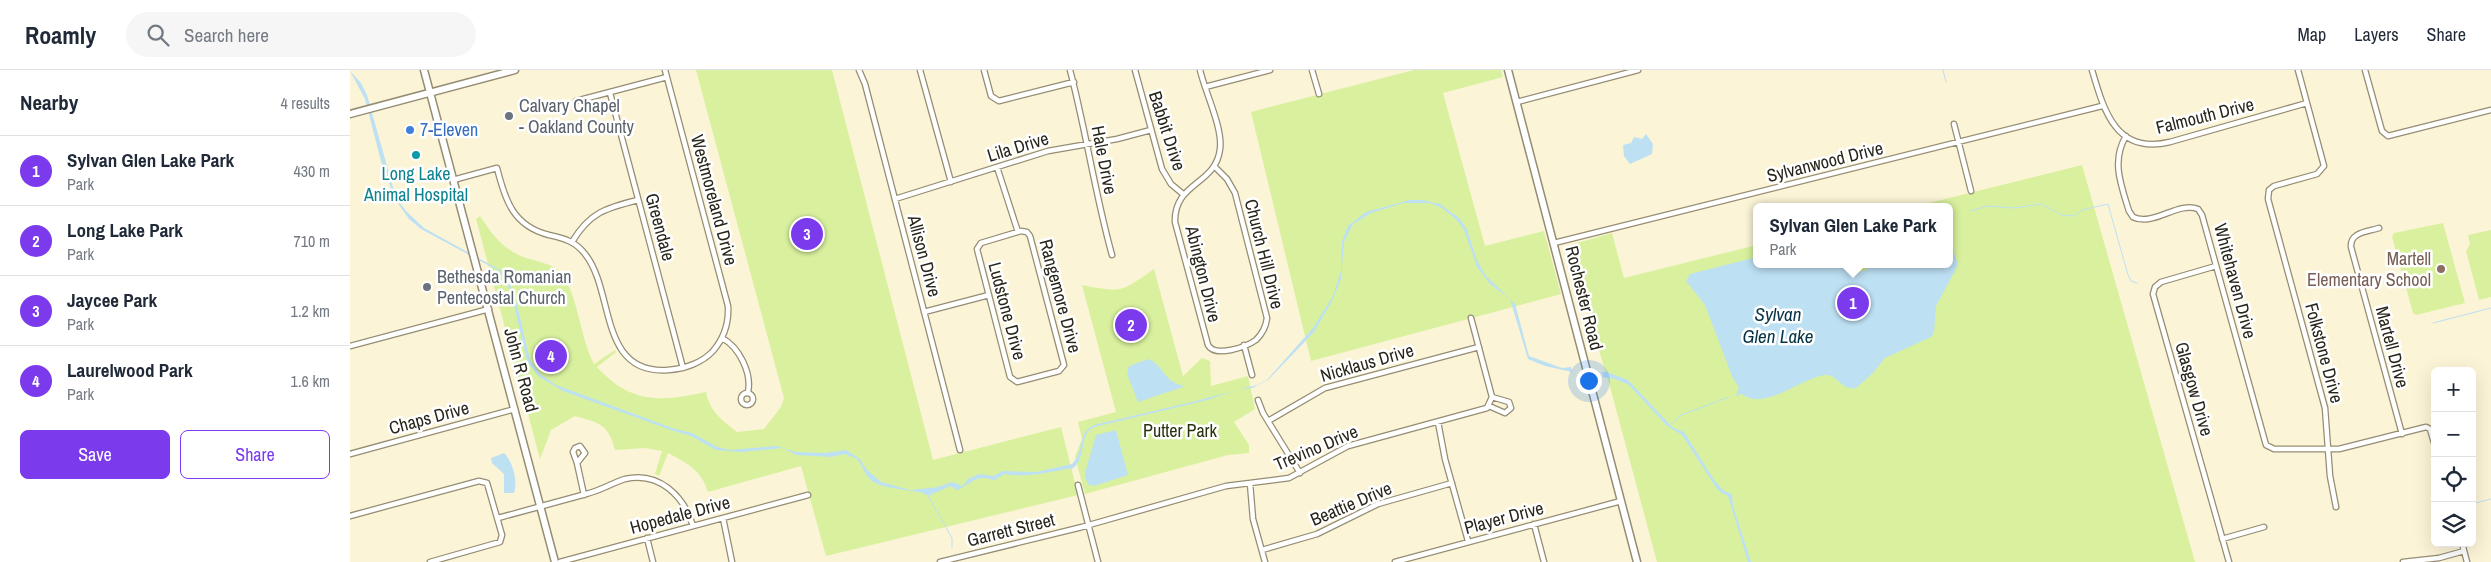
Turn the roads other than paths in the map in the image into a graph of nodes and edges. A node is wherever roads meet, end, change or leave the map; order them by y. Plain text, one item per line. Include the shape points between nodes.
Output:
1 (424, 70) edge
2 (515, 70) edge
3 (665, 70) edge
4 (859, 70) edge
5 (920, 70) edge
6 (984, 70) edge
7 (1070, 70) edge
8 (1134, 70) edge
9 (1200, 70) edge
10 (1270, 70) edge
11 (1312, 70) edge
12 (1508, 70) edge
13 (1638, 70) edge
14 (2092, 70) edge
15 (2298, 70) edge
16 (2365, 70) edge
17 (667, 77) junction
18 (1074, 82) junction
19 (1205, 88) junction
20 (610, 92) junction
21 (430, 93) junction
22 (1319, 94) dead end
23 (576, 101) dead end
24 (1517, 102) junction
25 (2308, 103) junction
26 (2102, 106) junction
27 (2491, 110) edge
28 (350, 114) edge
29 (1954, 124) dead end
30 (1151, 130) junction
31 (2126, 136) junction
32 (1959, 143) junction
33 (1087, 144) junction
34 (1214, 166) junction
35 (997, 167) junction
36 (453, 180) junction
37 (951, 182) junction
38 (1971, 191) dead end
39 (1182, 194) junction
40 (895, 199) junction
41 (638, 200) junction
42 (2379, 228) dead end
43 (1018, 232) junction
44 (572, 242) junction
45 (1554, 243) junction
46 (1112, 255) dead end
47 (2216, 266) junction
48 (988, 295) junction
49 (489, 310) junction
50 (924, 312) junction
51 (1471, 318) dead end
52 (722, 338) junction
53 (1244, 345) junction
54 (350, 346) edge
55 (1479, 347) junction
56 (683, 368) junction
57 (1252, 375) dead end
58 (1014, 382) joint
59 (748, 392) dead end
60 (1492, 399) junction
61 (1258, 400) dead end
62 (1489, 406) junction
63 (516, 409) junction
64 (1268, 421) junction
65 (1438, 422) junction
66 (2402, 434) junction
67 (2431, 436) edge
68 (2328, 449) junction
69 (960, 450) dead end
70 (350, 454) edge
71 (577, 463) dead end
72 (1300, 473) junction
73 (1250, 483) junction
74 (1452, 483) junction
75 (1078, 485) dead end
76 (584, 495) junction
77 (808, 495) dead end
78 (1620, 501) junction
79 (541, 506) junction
80 (2336, 507) dead end
81 (350, 516) edge
82 (498, 518) junction
83 (723, 518) junction
84 (1088, 524) junction
85 (1534, 524) junction
86 (692, 526) junction
87 (2264, 527) dead end
88 (647, 538) junction
89 (2222, 539) junction
90 (1468, 542) junction
91 (2463, 547) edge
92 (1262, 550) junction
93 (2464, 551) junction
94 (430, 562) edge
95 (555, 562) edge
96 (560, 562) edge
97 (653, 562) edge
98 (732, 562) edge
99 (940, 562) edge
100 (1098, 562) edge
101 (1265, 562) edge
102 (1395, 562) edge
103 (1544, 562) edge
104 (1637, 562) edge
105 (2229, 562) edge
106 (2403, 562) edge
107 (2467, 562) edge

1 - 21 main road, John R Road
2 - 21 main road
3 - 17 street, Westmoreland Drive
4 - 40 street, Allison Drive
5 - 37 street
6 - 18 street via 992,96 999,101
7 - 18 street, Hale Drive
8 - 30 street, Babbit Drive
9 - 19 street
10 - 19 street
11 - 22 street
12 - 24 main road, Rochester Road
13 - 24 street
14 - 26 street
15 - 25 street, Folkstone Drive
16 - 27 street via 2386,135 2393,136
17 - 20 street
17 - 52 street, Westmoreland Drive via 726,300 728,318
18 - 33 street, Hale Drive
19 - 34 street via 1221,142
20 - 23 street
20 - 41 street, Greendale
21 - 28 main road
21 - 36 main road, John R Road
24 - 45 main road, Rochester Road
25 - 31 street, Falmouth Drive via 2165,143 2141,142
25 - 68 street, Folkstone Drive via 2324,161 2323,168 2317,174 2274,186 2267,195 2325,408
26 - 31 street via 2111,122
26 - 32 street, Sylvanwood Drive
29 - 32 street
30 - 33 street, Lila Drive
30 - 39 street, Babbit Drive via 1163,173
31 - 47 street, Whitehaven Drive via 2118,152 2117,165 2131,215 2140,219 2190,207 2198,209
32 - 38 street
32 - 45 street, Sylvanwood Drive
33 - 35 street, Lila Drive via 1048,151
33 - 46 street, Hale Drive
34 - 39 street
34 - 53 street, Church Hill Drive via 1235,193 1266,312 1262,333
35 - 37 street, Lila Drive
35 - 43 street
36 - 44 street via 497,168 506,200 519,220 533,230
36 - 49 main road, John R Road
37 - 40 street, Lila Drive
39 - 53 street, Abington Drive via 1176,211 1176,225 1210,350 1217,352
40 - 50 street, Allison Drive
41 - 44 street via 598,212 585,223
41 - 56 street, Greendale
42 - 66 street, Martell Drive via 2356,235 2351,248
43 - 48 street, Ludstone Drive via 977,246
43 - 58 street, Rangemore Drive via 1027,232 1064,363 1059,371
44 - 56 street via 593,265 612,333 625,354 649,368
45 - 78 main road, Rochester Road
47 - 68 street, Whitehaven Drive via 2264,439 2271,448
47 - 89 street, Glasgow Drive via 2159,282 2153,294
48 - 50 street
48 - 58 street, Ludstone Drive
49 - 54 street
49 - 63 main road, John R Road
50 - 69 street, Allison Drive
51 - 55 street
52 - 56 street via 706,357
52 - 59 street via 734,348 743,363
53 - 57 street
55 - 60 street
55 - 64 street, Nicklaus Drive via 1325,388
60 - 62 street
60 - 62 street via 1508,402 1511,408 1504,413
61 - 64 street
62 - 65 street, Trevino Drive
63 - 70 street, Chaps Drive
63 - 79 main road, John R Road
64 - 72 street
65 - 72 street, Trevino Drive via 1342,448
65 - 74 street
66 - 67 street via 2428,428
66 - 68 street
68 - 80 street, Folkstone Drive
71 - 76 street
72 - 73 street, Trevino Drive via 1282,480
73 - 84 street, Trevino Drive via 1226,486
73 - 92 street via 1253,519
74 - 90 street
74 - 92 street, Beattie Drive via 1378,504 1317,534
75 - 84 street
76 - 79 street
76 - 86 street via 624,480 642,478 655,481 678,496
77 - 83 street, Hopedale Drive
78 - 85 street, Player Drive
78 - 104 main road, Rochester Road
79 - 82 street
79 - 95 main road, John R Road
81 - 82 street via 482,481 488,484
82 - 94 street via 502,537 499,543
83 - 86 street, Hopedale Drive
83 - 98 street
84 - 99 street, Garrett Street
84 - 100 street
85 - 90 street, Player Drive
85 - 103 street
86 - 88 street, Hopedale Drive
87 - 89 street
88 - 96 street, Hopedale Drive
88 - 97 street
89 - 105 street, Glasgow Drive
90 - 102 street, Player Drive
91 - 93 street
92 - 101 street
93 - 106 street
93 - 107 street

